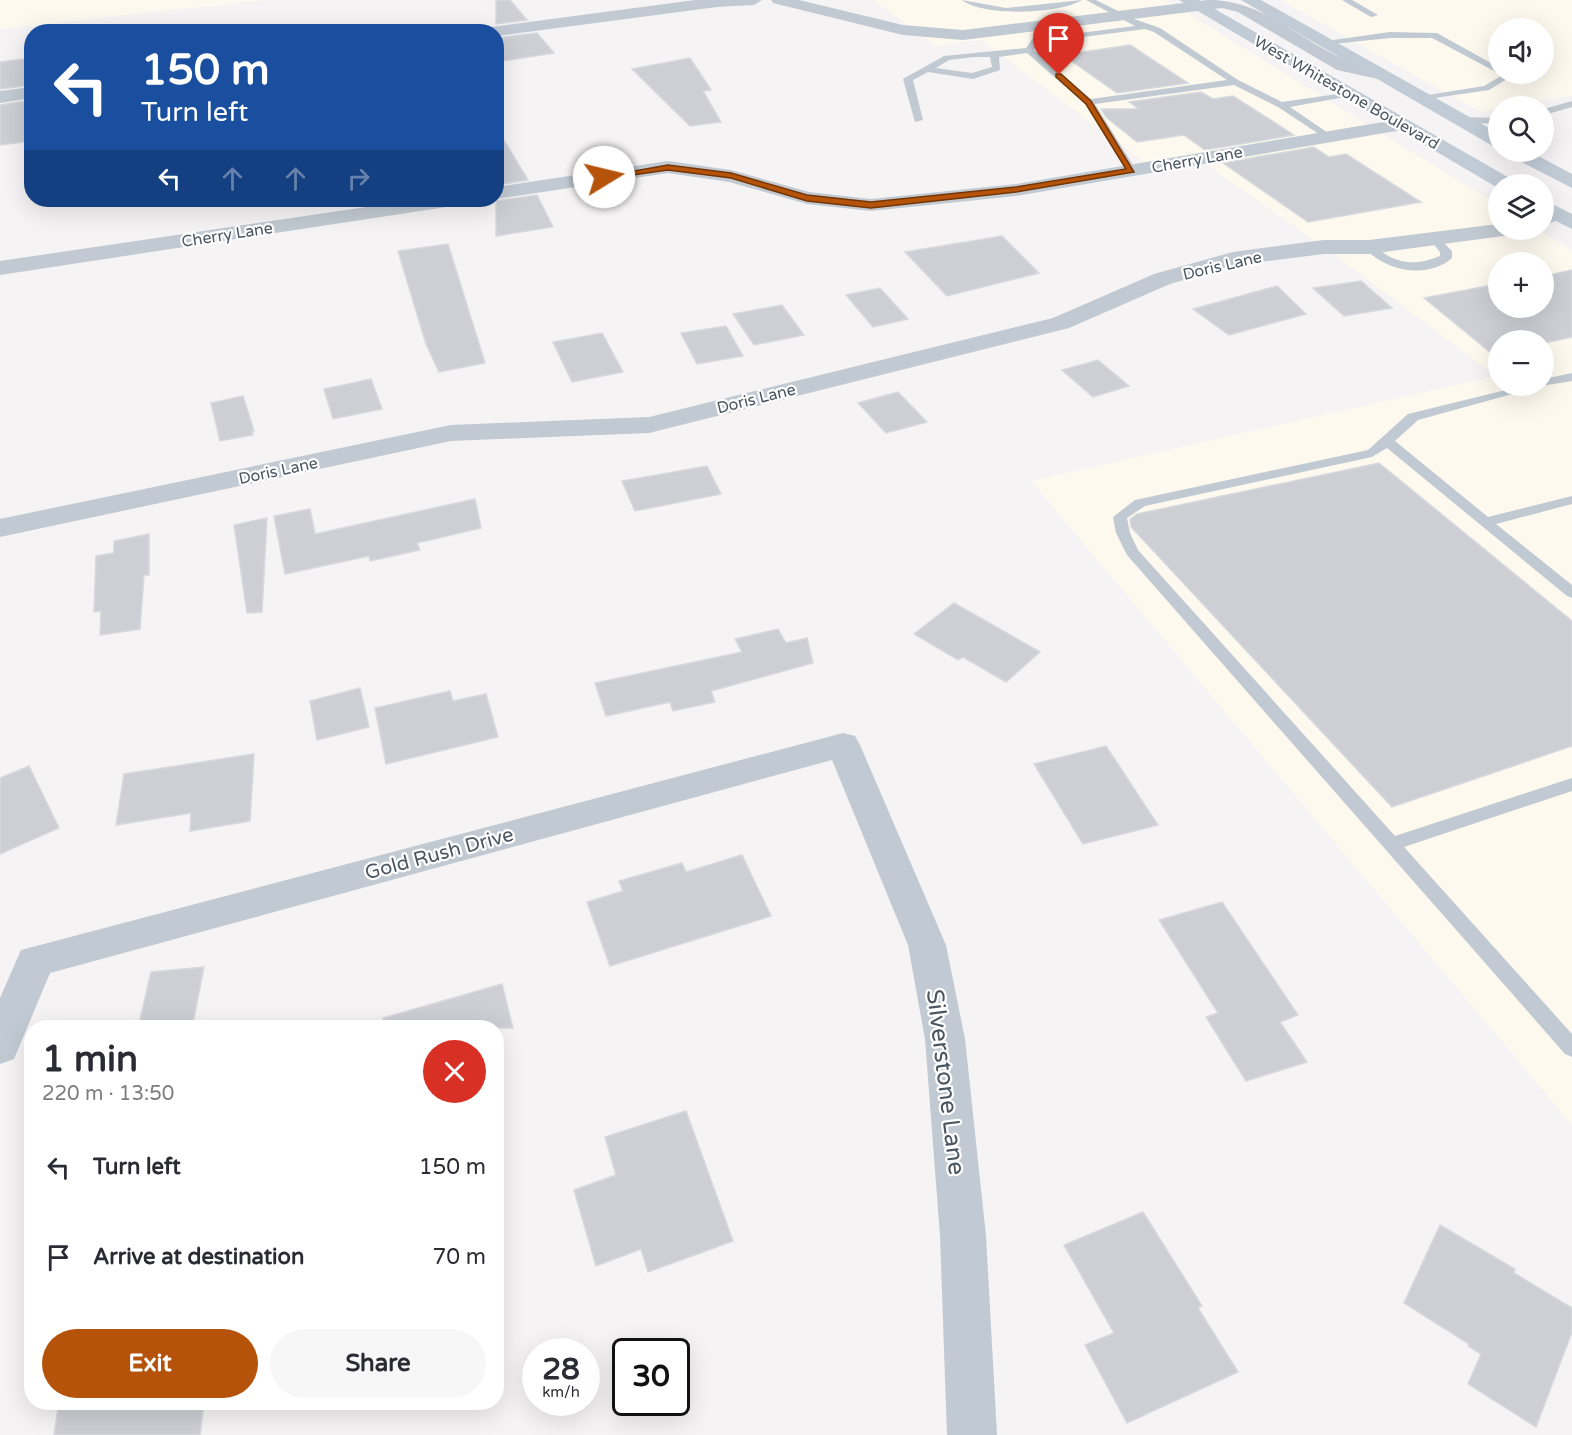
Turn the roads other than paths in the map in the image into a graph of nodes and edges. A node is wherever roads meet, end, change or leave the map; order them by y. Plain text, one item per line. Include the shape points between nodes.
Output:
1 (754, 0) edge
2 (779, 0) edge
3 (966, 0) edge
4 (982, 0) edge
5 (998, 0) edge
6 (1078, 0) edge
7 (1090, 0) edge
8 (1249, 0) edge
9 (1346, 0) edge
10 (1192, 3) edge
11 (1126, 15) junction
12 (1374, 15) dead end
13 (1143, 27) junction
14 (504, 30) edge
15 (1036, 39) junction
16 (1323, 42) junction
17 (994, 55) junction
18 (1488, 65) edge
19 (928, 69) junction
20 (1378, 74) junction
21 (1235, 82) junction
22 (1493, 84) edge
23 (24, 94) edge
24 (1351, 95) junction
25 (0, 97) edge
26 (1421, 97) junction
27 (1089, 102) junction
28 (1572, 104) edge
29 (1281, 105) junction
30 (1554, 109) edge
31 (918, 120) dead end
32 (1461, 120) junction
33 (1488, 121) edge
34 (1401, 124) junction
35 (1488, 135) edge
36 (1328, 137) junction
37 (1535, 162) edge
38 (1131, 170) junction
39 (1492, 174) edge
40 (1572, 182) edge
41 (504, 192) edge
42 (406, 207) edge
43 (1488, 232) edge
44 (0, 268) edge
45 (1572, 377) edge
46 (1554, 381) edge
47 (1496, 396) edge
48 (1389, 443) junction
49 (1572, 500) edge
50 (1486, 522) junction
51 (0, 528) edge
52 (1572, 593) edge
53 (843, 746) joint
54 (1572, 784) edge
55 (1391, 844) junction
56 (0, 1046) edge
57 (1572, 1048) edge
58 (972, 1435) edge

1 - 14 street
2 - 15 street via 903,30
3 - 6 lane via 1007,10
4 - 5 lane
7 - 11 lane
8 - 16 main road, West Whitestone Boulevard
9 - 12 lane
10 - 11 street
10 - 20 street via 1223,3 1244,9 1343,66
10 - 24 main road, West Whitestone Boulevard
11 - 13 lane
11 - 15 street
13 - 15 lane
13 - 21 lane via 1157,30
15 - 17 lane
15 - 27 lane
16 - 18 lane via 1434,35
16 - 20 main road, West Whitestone Boulevard
17 - 19 lane via 947,58
17 - 19 lane via 997,68 973,76
19 - 31 lane via 908,79
20 - 26 main road, West Whitestone Boulevard
21 - 27 lane
21 - 29 lane
22 - 26 lane
23 - 25 street
24 - 29 lane
24 - 34 main road, West Whitestone Boulevard
26 - 32 main road, West Whitestone Boulevard
27 - 38 lane
28 - 30 lane
29 - 36 lane
32 - 33 lane
32 - 35 main road, West Whitestone Boulevard
34 - 36 street, Cherry Lane
34 - 39 main road, West Whitestone Boulevard
36 - 38 street, Cherry Lane
37 - 40 main road
38 - 41 street, Cherry Lane via 1016,190 871,205 807,198 731,176 668,167
42 - 44 street, Cherry Lane
43 - 51 street, Doris Lane via 1369,248 1324,247 1233,259 1162,279 1060,323 649,425 451,433
45 - 46 lane
47 - 48 lane via 1413,417 1399,427
48 - 50 lane
48 - 55 lane via 1372,453 1140,503 1120,517 1132,552
49 - 50 lane
50 - 52 lane
53 - 56 street, Gold Rush Drive via 35,961
53 - 58 street, Silverstone Lane via 927,945 945,1039 963,1236
54 - 55 lane
55 - 57 lane

